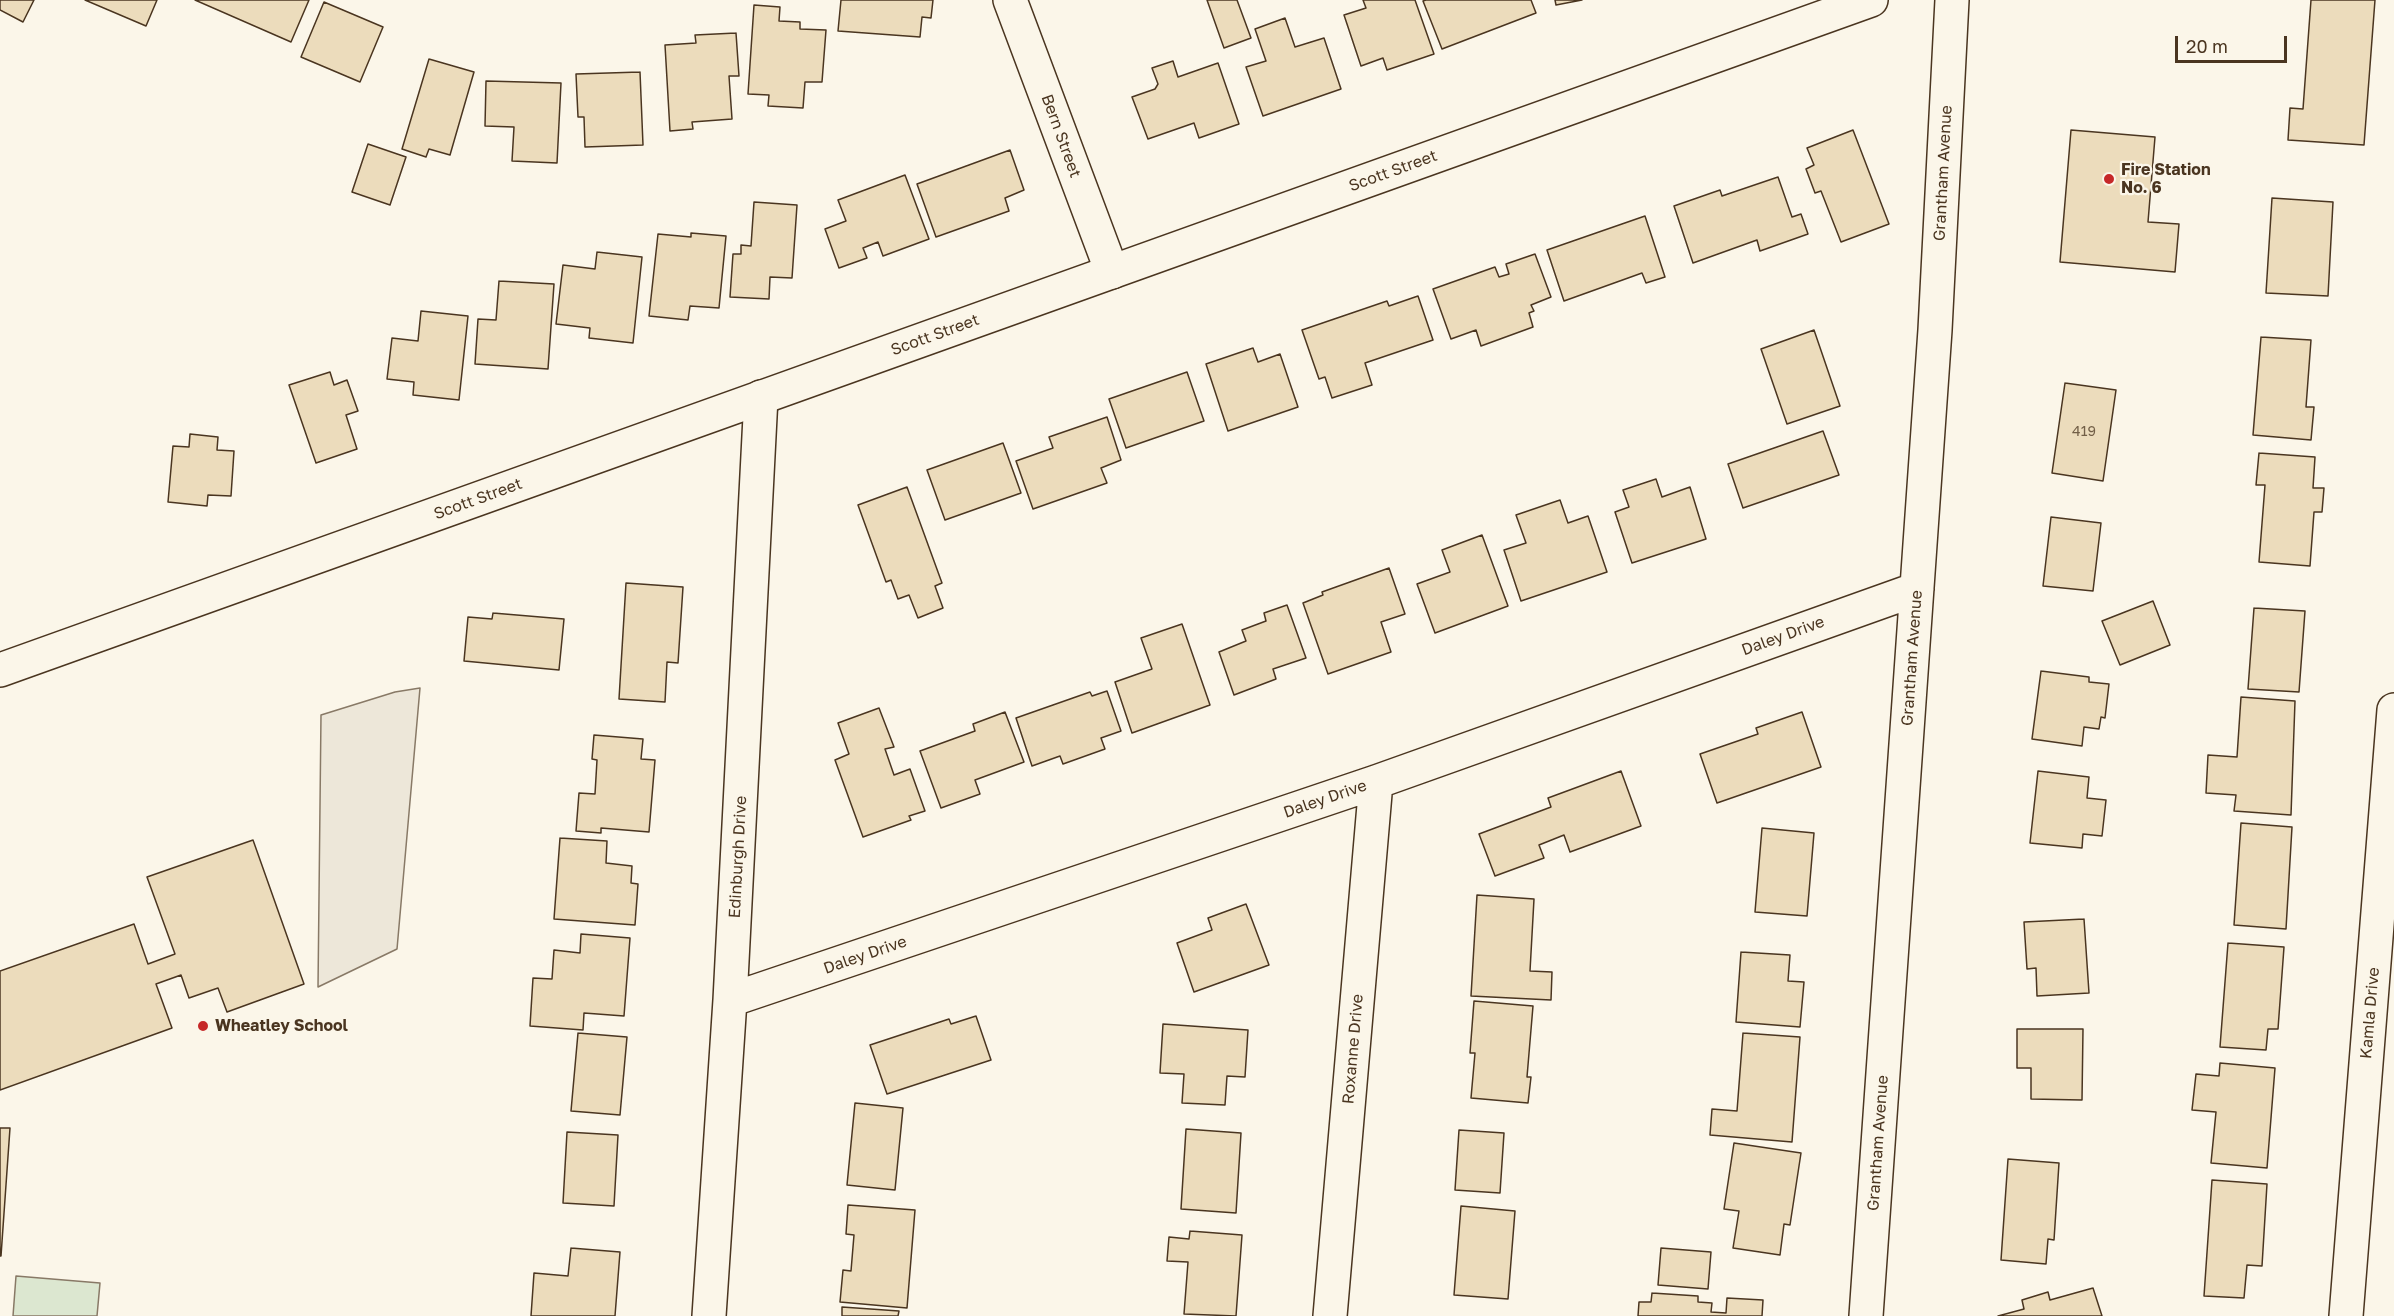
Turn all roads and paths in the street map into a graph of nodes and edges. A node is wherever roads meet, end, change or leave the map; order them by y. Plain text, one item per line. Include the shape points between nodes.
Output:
1 (1010, 0) edge
2 (1871, 0) edge
3 (1952, 0) edge
4 (1112, 272) junction
5 (761, 397) junction
6 (1917, 589) junction
7 (0, 670) edge
8 (2394, 711) edge
9 (1376, 782) junction
10 (730, 1000) junction
11 (709, 1316) edge
12 (1330, 1316) edge
13 (1866, 1316) edge
14 (2346, 1316) edge

1 - 4 street, Bern Street
2 - 4 street, Scott Street
3 - 6 street, Grantham Avenue
4 - 5 street, Scott Street
5 - 7 street, Scott Street
5 - 10 street, Edinburgh Drive
6 - 9 street, Daley Drive
6 - 13 street, Grantham Avenue
8 - 14 street, Kamla Drive
9 - 10 street, Daley Drive
9 - 12 street, Roxanne Drive
10 - 11 street, Edinburgh Drive

